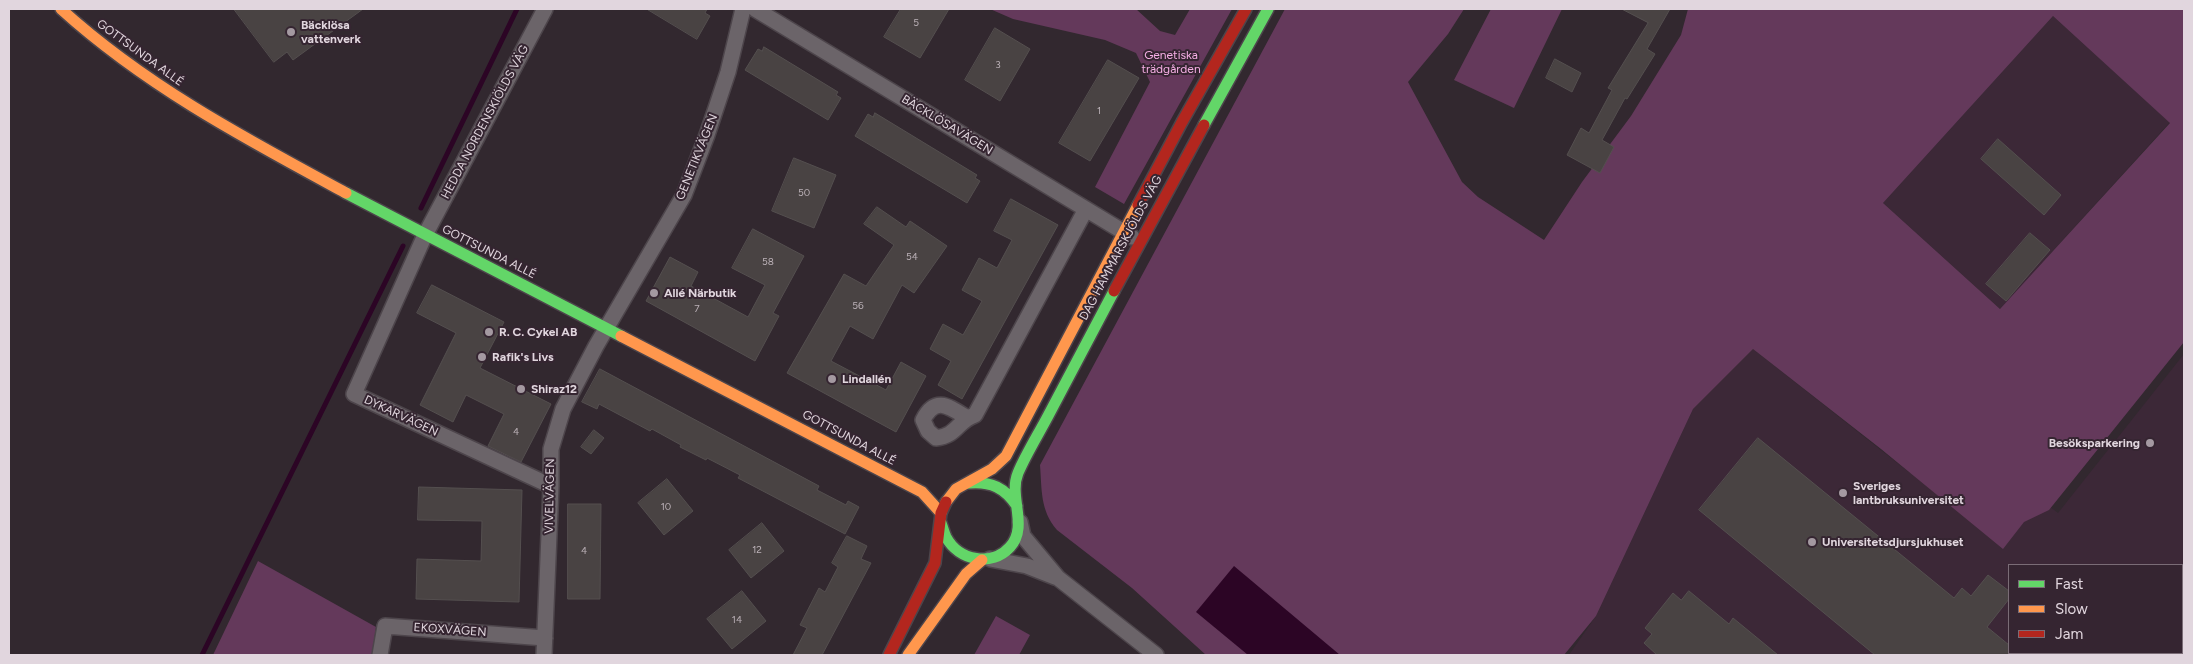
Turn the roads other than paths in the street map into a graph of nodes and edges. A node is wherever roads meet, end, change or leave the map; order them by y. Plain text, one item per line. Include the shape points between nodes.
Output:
1 (61, 9) edge
2 (545, 9) edge
3 (743, 9) edge
4 (755, 9) edge
5 (1246, 9) edge
6 (1268, 9) edge
7 (1086, 209) junction
8 (1125, 232) junction
9 (425, 235) junction
10 (1140, 241) junction
11 (608, 328) junction
12 (596, 346) joint
13 (966, 417) dead end
14 (969, 482) junction
15 (551, 486) junction
16 (956, 488) junction
17 (922, 492) junction
18 (1018, 513) junction
19 (941, 517) junction
20 (986, 559) junction
21 (1058, 578) junction
22 (545, 638) junction
23 (380, 655) edge
24 (544, 655) edge
25 (889, 655) edge
26 (908, 655) edge
27 (1156, 655) edge

1 - 9 main road, GOTTSUNDA ALLÉ via 94,38 172,95 268,151
2 - 9 street, HEDDA NORDENSKIÖLDS VÄG
3 - 11 street, GENETIKVÄGEN via 728,72 684,195
4 - 7 street, BÄCKLÖSAVÄGEN
5 - 8 main road, DAG HAMMARSKJÖLDS VÄG
6 - 10 main road, DAG HAMMARSKJÖLDS VÄG
7 - 8 street, BÄCKLÖSAVÄGEN
7 - 13 street via 975,415
8 - 10 street, BÄCKLÖSAVÄGEN
8 - 14 main road, DAG HAMMARSKJÖLDS VÄG via 1006,456 992,469
9 - 11 main road, GOTTSUNDA ALLÉ
9 - 15 street, DYKARVÄGEN via 354,394
10 - 18 main road, DAG HAMMARSKJÖLDS VÄG via 1020,470 1016,487
11 - 12 street, GENETIKVÄGEN
11 - 17 main road, GOTTSUNDA ALLÉ
12 - 15 street, VIVELVÄGEN via 564,409 550,449
14 - 16 main road, DAG HAMMARSKJÖLDS VÄG
14 - 18 main road via 983,481 999,486 1010,494
15 - 22 street, VIVELVÄGEN
16 - 17 main road
16 - 19 main road via 948,497
17 - 19 main road, GOTTSUNDA ALLÉ
18 - 20 main road, DAG HAMMARSKJÖLDS VÄG via 1018,533 1012,543 1002,553
18 - 21 street via 1023,536
19 - 20 main road via 943,534 950,546 973,560
19 - 25 main road via 935,563
20 - 21 street via 1027,566
20 - 26 main road, DAG HAMMARSKJÖLDS VÄG via 966,574
21 - 27 street
22 - 23 street, EKOXVÄGEN via 385,626
22 - 24 street, VIVELVÄGEN

